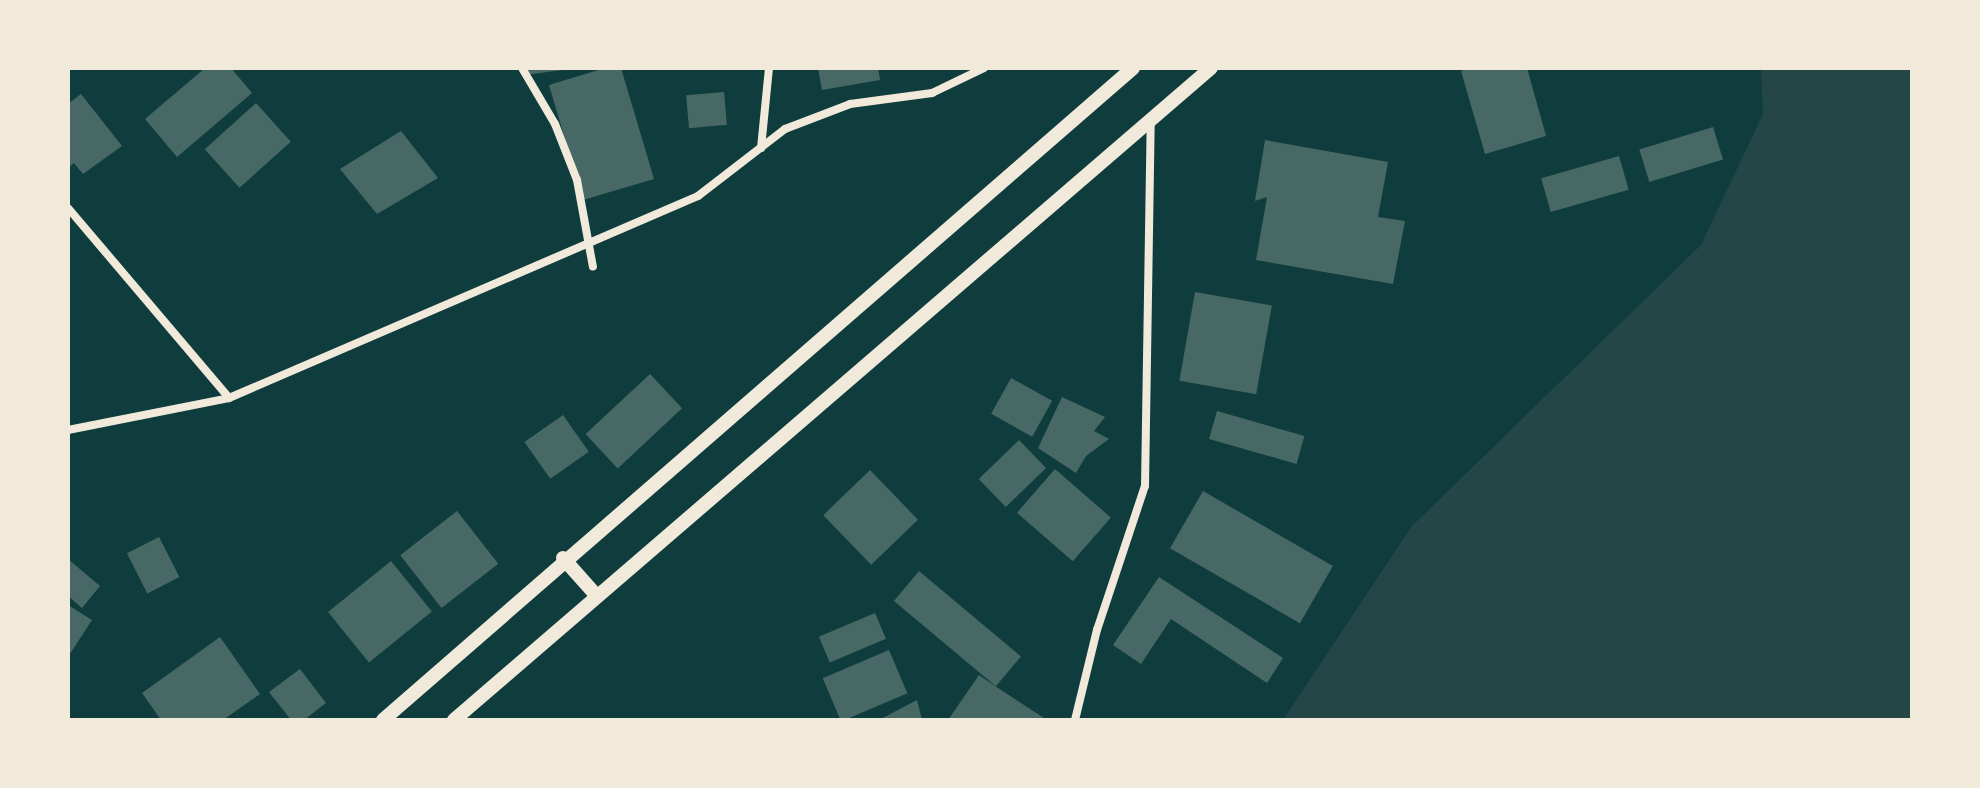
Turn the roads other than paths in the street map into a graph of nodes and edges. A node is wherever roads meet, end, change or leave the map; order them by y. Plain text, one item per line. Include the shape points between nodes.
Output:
1 (522, 68) edge
2 (769, 68) edge
3 (984, 68) edge
4 (1133, 68) edge
5 (1211, 68) edge
6 (1151, 119) junction
7 (761, 148) junction
8 (68, 208) edge
9 (589, 242) junction
10 (593, 267) dead end
11 (229, 398) junction
12 (68, 430) edge
13 (563, 558) junction
14 (596, 595) junction
15 (383, 720) edge
16 (454, 720) edge
17 (1075, 720) edge

1 - 9 street via 555,124 577,180
2 - 7 street
3 - 7 street via 932,93 850,104 785,129
4 - 13 street
5 - 6 street
6 - 14 street
6 - 17 street via 1145,486 1097,630
7 - 9 street via 698,196
8 - 11 street
9 - 10 street
9 - 11 street
11 - 12 street
13 - 14 street
13 - 15 street
14 - 16 street

